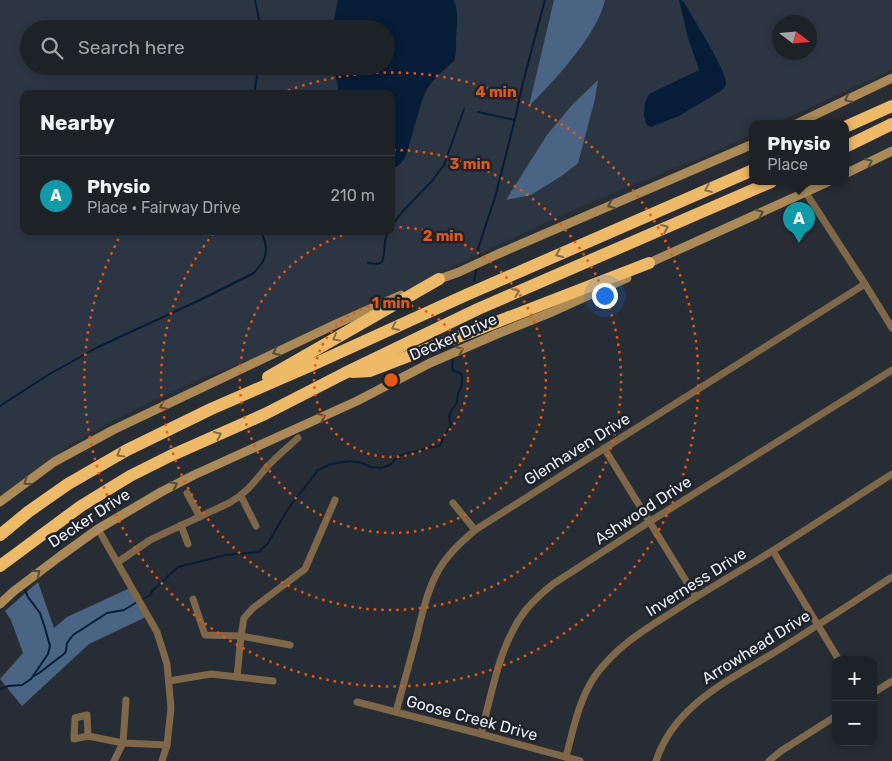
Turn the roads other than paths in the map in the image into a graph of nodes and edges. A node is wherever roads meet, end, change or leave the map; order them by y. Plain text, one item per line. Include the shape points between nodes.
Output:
1 (892, 78) edge
2 (892, 106) edge
3 (804, 120) edge
4 (892, 124) edge
5 (849, 126) edge
6 (849, 145) edge
7 (749, 146) edge
8 (892, 151) edge
9 (749, 172) edge
10 (849, 172) edge
11 (764, 185) edge
12 (821, 185) edge
13 (806, 192) junction
14 (649, 263) junction
15 (440, 279) junction
16 (865, 284) junction
17 (892, 328) edge
18 (892, 370) edge
19 (345, 373) junction
20 (211, 409) junction
21 (298, 438) dead end
22 (604, 448) junction
23 (892, 474) edge
24 (188, 492) dead end
25 (242, 496) junction
26 (334, 500) dead end
27 (0, 502) edge
28 (453, 503) dead end
29 (200, 516) junction
30 (649, 522) junction
31 (182, 525) junction
32 (256, 526) dead end
33 (98, 529) junction
34 (475, 530) junction
35 (0, 534) edge
36 (188, 544) dead end
37 (772, 551) junction
38 (118, 562) junction
39 (0, 566) edge
40 (892, 577) edge
41 (696, 597) junction
42 (192, 599) dead end
43 (0, 604) edge
44 (817, 625) junction
45 (241, 636) junction
46 (290, 646) dead end
47 (836, 656) edge
48 (237, 677) junction
49 (169, 681) junction
50 (273, 681) dead end
51 (892, 681) edge
52 (877, 690) edge
53 (126, 700) dead end
54 (357, 702) dead end
55 (396, 712) junction
56 (832, 719) edge
57 (481, 734) junction
58 (88, 736) dead end
59 (123, 742) junction
60 (167, 745) junction
61 (566, 757) junction
62 (114, 761) edge
63 (162, 761) edge
64 (580, 761) edge
65 (656, 761) edge
66 (769, 761) edge

1 -> 3 main road
2 - 5 highway
4 - 6 highway
7 -> 15 main road
10 -> 8 main road
9 -> 20 highway, Decker Drive
19 -> 11 highway, Decker Drive via 478,309
12 - 13 main road, Decker Drive
14 -> 13 main road, Decker Drive
13 - 16 street
14 - 19 highway via 370,371
33 -> 14 main road, Decker Drive via 186,479 477,342 633,275
15 -> 20 highway
15 -> 27 main road via 336,324 121,426 54,462
16 - 17 street
16 - 22 street, Glenhaven Drive
18 - 30 street, Ashwood Drive
39 -> 19 highway, Decker Drive via 81,506 130,476
20 -> 35 highway, Decker Drive via 127,450 68,484
21 - 25 street
22 - 30 street
22 - 34 street, Glenhaven Drive
23 - 37 street, Inverness Drive
24 - 29 street
25 - 29 street
25 - 32 street
26 - 45 street via 305,569 253,608 244,618
28 - 34 street
29 - 31 street
30 - 41 street
30 - 57 street, Ashwood Drive via 553,584 526,610 501,658
31 - 36 street
31 - 38 street via 150,540
33 - 38 street
43 -> 33 main road, Decker Drive via 58,556
34 - 55 street, Glenhaven Drive via 447,558 430,588
37 - 41 street, Inverness Drive
37 - 44 street
38 - 49 street via 157,632
40 - 44 street, Arrowhead Drive
41 - 61 street, Inverness Drive via 636,635 611,656 594,677 579,708
42 - 45 street via 206,635
44 - 47 street
44 - 65 street, Arrowhead Drive via 694,704 677,721
45 - 46 street
45 - 48 street
48 - 49 street via 211,674
48 - 50 street
49 - 60 street via 171,708
51 - 52 street
53 - 59 street
54 - 55 street, Goose Creek Drive
55 - 57 street, Goose Creek Drive
56 - 66 street
57 - 61 street, Goose Creek Drive
58 - 59 street
59 - 60 street
59 - 62 street
60 - 63 street
61 - 64 street, Goose Creek Drive

